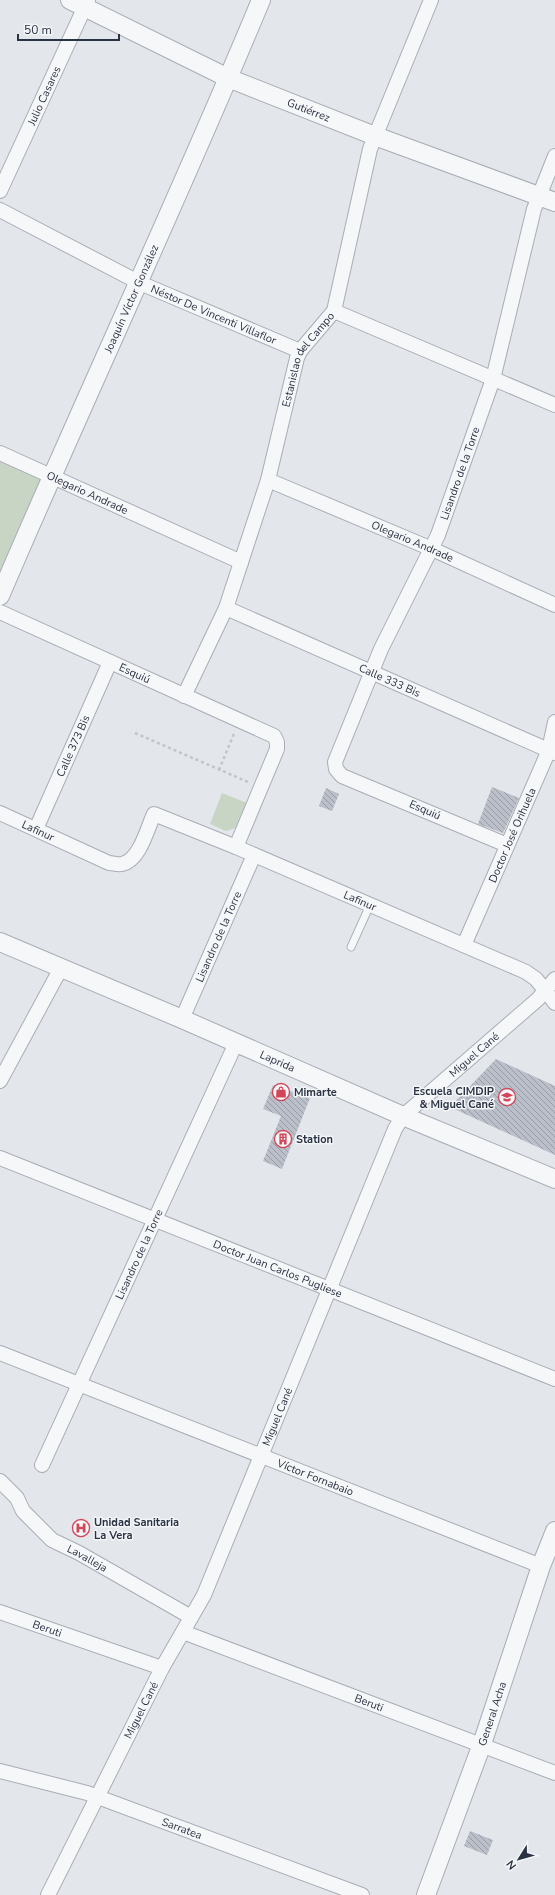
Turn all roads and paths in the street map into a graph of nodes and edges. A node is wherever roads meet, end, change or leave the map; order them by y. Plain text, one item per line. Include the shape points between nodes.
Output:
1 (261, 0) edge
2 (431, 0) edge
3 (81, 2) edge
4 (228, 78) junction
5 (375, 136) junction
6 (555, 156) edge
7 (0, 191) edge
8 (538, 196) junction
9 (555, 202) edge
10 (0, 210) edge
11 (140, 283) junction
12 (334, 311) junction
13 (300, 351) junction
14 (493, 379) junction
15 (555, 405) edge
16 (0, 453) edge
17 (52, 476) junction
18 (268, 480) junction
19 (432, 549) junction
20 (241, 562) junction
21 (0, 596) edge
22 (555, 605) edge
23 (226, 608) junction
24 (0, 612) edge
25 (110, 662) junction
26 (371, 673) junction
27 (184, 696) junction
28 (240, 720) junction
29 (555, 722) edge
30 (135, 733) dead end
31 (552, 751) edge
32 (218, 770) junction
33 (342, 776) joint
34 (260, 787) junction
35 (0, 813) edge
36 (36, 829) junction
37 (507, 845) junction
38 (236, 847) junction
39 (254, 855) junction
40 (370, 905) junction
41 (0, 942) edge
42 (464, 945) junction
43 (351, 947) dead end
44 (61, 968) junction
45 (555, 979) edge
46 (546, 991) junction
47 (555, 1003) edge
48 (182, 1019) junction
49 (236, 1043) junction
50 (0, 1081) edge
51 (404, 1116) junction
52 (0, 1158) edge
53 (555, 1179) edge
54 (155, 1219) junction
55 (330, 1289) junction
56 (0, 1353) edge
57 (555, 1379) edge
58 (78, 1384) junction
59 (262, 1457) junction
60 (42, 1465) dead end
61 (0, 1481) edge
62 (555, 1531) edge
63 (541, 1566) junction
64 (0, 1612) edge
65 (191, 1617) junction
66 (183, 1632) junction
67 (162, 1668) junction
68 (482, 1744) junction
69 (0, 1771) edge
70 (555, 1773) edge
71 (98, 1797) junction
72 (48, 1895) edge
73 (362, 1895) edge
74 (426, 1895) edge

1 - 4 street, Joaquín Víctor González
2 - 5 street, Estanislao del Campo
3 - 4 street, Gutiérrez
3 - 7 street, Julio Casares
4 - 5 street, Gutiérrez
4 - 11 street, Joaquín Víctor González
5 - 8 street, Gutiérrez
5 - 12 street, Estanislao del Campo via 367,161
6 - 8 street, Lisandro de la Torre
8 - 9 street, Gutiérrez
8 - 14 street, Lisandro de la Torre
10 - 11 street, Néstor De Vincenti Villaflor
11 - 13 street, Néstor De Vincenti Villaflor
11 - 17 street, Joaquín Víctor González
12 - 13 street, Estanislao del Campo
12 - 14 street
13 - 18 street, Estanislao del Campo via 294,366
14 - 15 street
14 - 19 street, Lisandro de la Torre
16 - 17 street, Olegario Andrade
17 - 20 street, Olegario Andrade
17 - 21 street, Joaquín Víctor González
18 - 19 street, Olegario Andrade
18 - 20 street, Estanislao del Campo
19 - 22 street, Olegario Andrade
19 - 26 street, Lisandro de la Torre
20 - 23 street, Estanislao del Campo
23 - 26 street, Calle 333 Bis
23 - 27 street, Estanislao del Campo
24 - 25 street, Esquiú
25 - 27 street, Esquiú
25 - 36 street, Calle 373 Bis
26 - 31 street, Calle 333 Bis
26 - 33 street, Lisandro de la Torre via 335,762 336,769
27 - 28 street, Esquiú
28 - 32 path
28 - 34 street, Esquiú via 269,733 277,742 277,749
29 - 31 street, Doctor José Orihuela
30 - 32 path
31 - 37 street, Doctor José Orihuela
32 - 34 path
33 - 37 street, Esquiú
34 - 38 street
35 - 36 street, Lafinur
36 - 38 street, Lafinur via 109,863 121,864 131,860 136,853 154,812
37 - 42 street, Doctor José Orihuela
38 - 39 street, Lafinur
39 - 40 street, Lafinur
39 - 48 street, Lisandro de la Torre
40 - 42 street, Lafinur
40 - 43 lane
41 - 44 street, Laprida
42 - 46 street, Lafinur via 526,972
44 - 48 street, Laprida
44 - 50 street
45 - 46 street, Miguel Cané
46 - 47 street, Lafinur
46 - 51 street, Miguel Cané
48 - 49 street, Laprida
49 - 51 street, Laprida
49 - 54 street, Lisandro de la Torre
51 - 53 street, Laprida
51 - 55 street, Miguel Cané via 395,1129
52 - 54 street, Doctor Juan Carlos Pugliese
54 - 55 street, Doctor Juan Carlos Pugliese
54 - 58 street, Lisandro de la Torre
55 - 57 street, Doctor Juan Carlos Pugliese
55 - 59 street, Miguel Cané
56 - 58 street, Víctor Fornabaio
58 - 59 street, Víctor Fornabaio
58 - 60 street, Lisandro de la Torre
59 - 63 street, Víctor Fornabaio
59 - 65 street, Miguel Cané via 204,1595
61 - 65 street, Lavalleja via 17,1498 23,1511 52,1540
62 - 63 street, General Acha
63 - 68 street, General Acha
64 - 67 street, Beruti
65 - 66 street, Miguel Cané
66 - 67 street, Miguel Cané
66 - 68 street, Beruti
67 - 71 street, Miguel Cané
68 - 70 street, Beruti
68 - 74 street, General Acha
69 - 71 street, Sarratea
71 - 72 street, Miguel Cané
71 - 73 street, Sarratea

